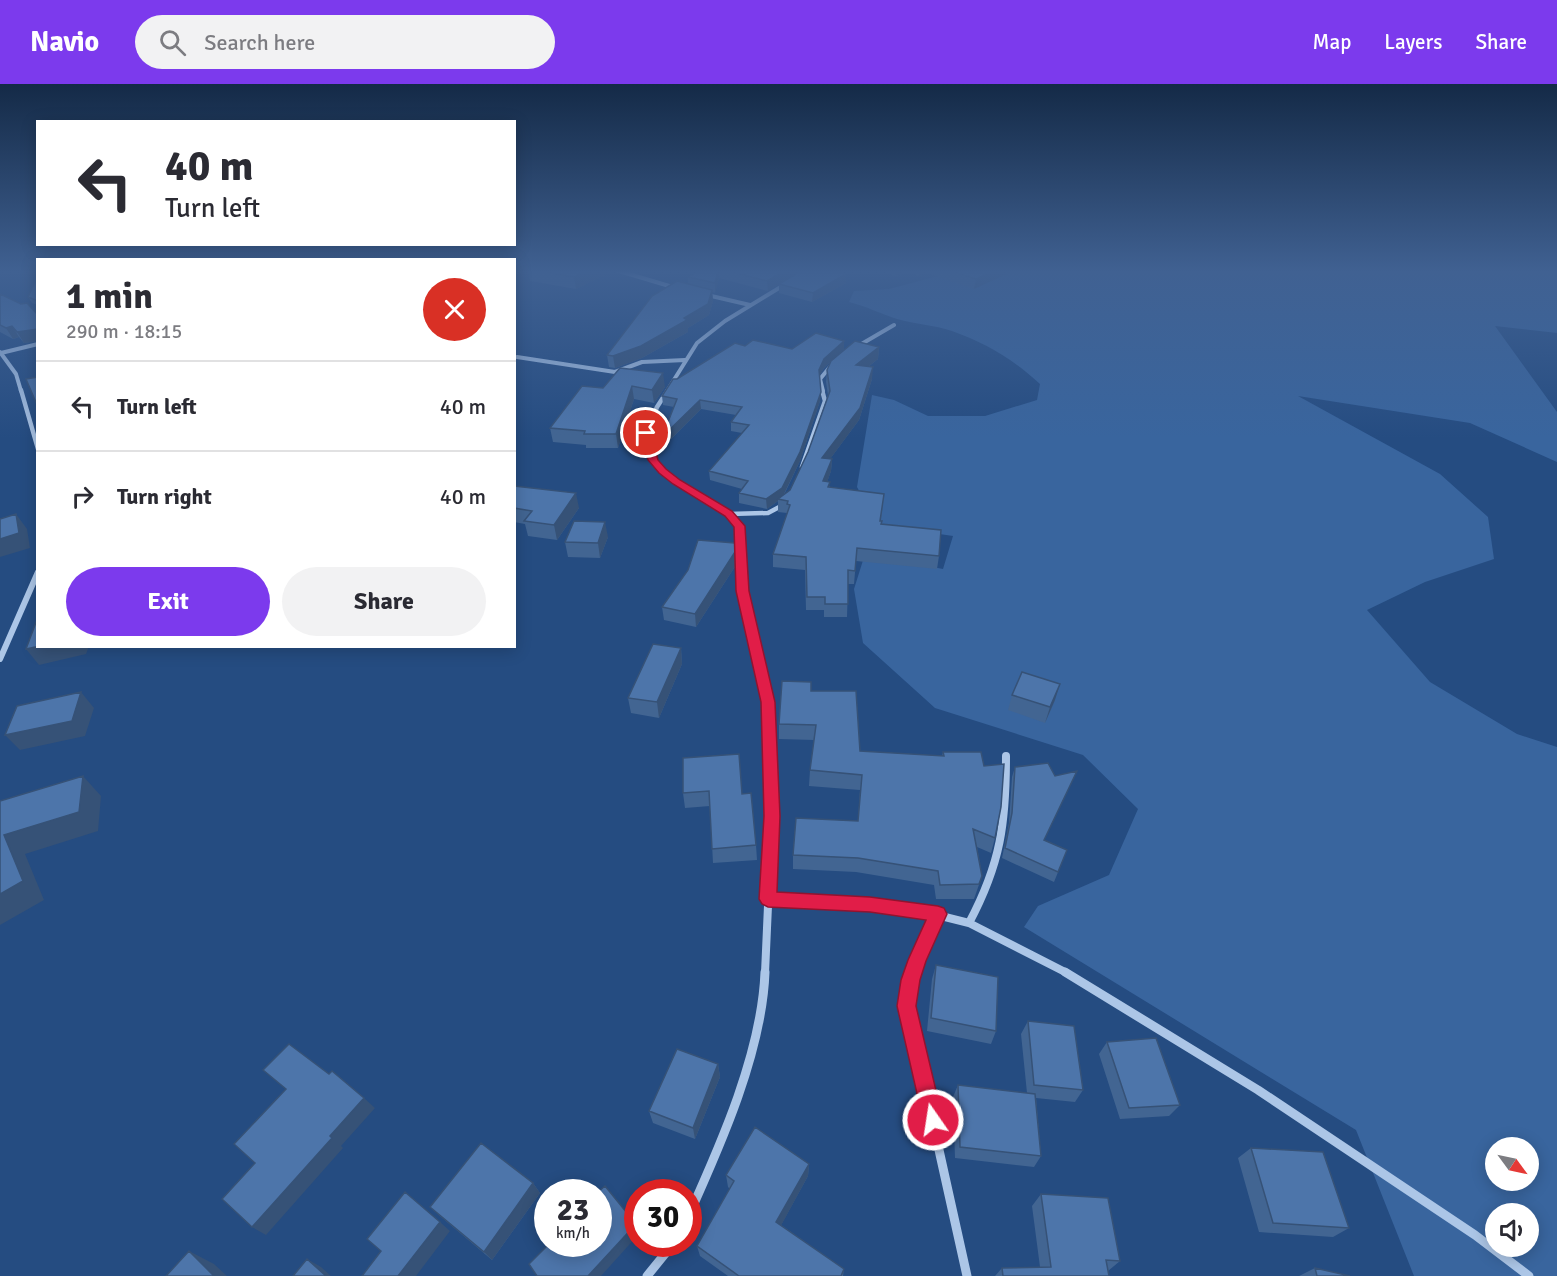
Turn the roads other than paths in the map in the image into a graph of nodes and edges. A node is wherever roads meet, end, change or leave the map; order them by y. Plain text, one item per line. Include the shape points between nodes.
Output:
1 (718, 327) edge
2 (891, 327) edge
3 (36, 344) edge
4 (850, 351) edge
5 (0, 352) edge
6 (517, 357) dead end
7 (839, 358) edge
8 (685, 360) junction
9 (36, 442) edge
10 (799, 474) edge
11 (786, 501) edge
12 (729, 514) junction
13 (36, 577) edge
14 (0, 659) edge
15 (1006, 756) dead end
16 (768, 899) junction
17 (938, 914) junction
18 (969, 923) junction
19 (702, 1189) edge
20 (662, 1257) edge
21 (647, 1276) edge
22 (967, 1276) edge
23 (1529, 1276) edge

1 - 8 street via 697,343
2 - 4 street
3 - 5 street
5 - 9 street via 16,374
6 - 8 street via 615,372 642,362
7 - 10 street via 820,379 825,401
8 - 12 street via 650,420 646,433 648,447 653,460 669,477
11 - 12 street via 768,513
12 - 16 street via 739,526 742,591 768,702 772,816
13 - 14 street
15 - 18 street via 1000,855 987,892
16 - 17 street via 870,904
16 - 19 street via 764,996 743,1080
17 - 18 street
17 - 22 street via 910,980 907,1006
18 - 23 street via 1056,966 1258,1090 1475,1235
20 - 21 street

